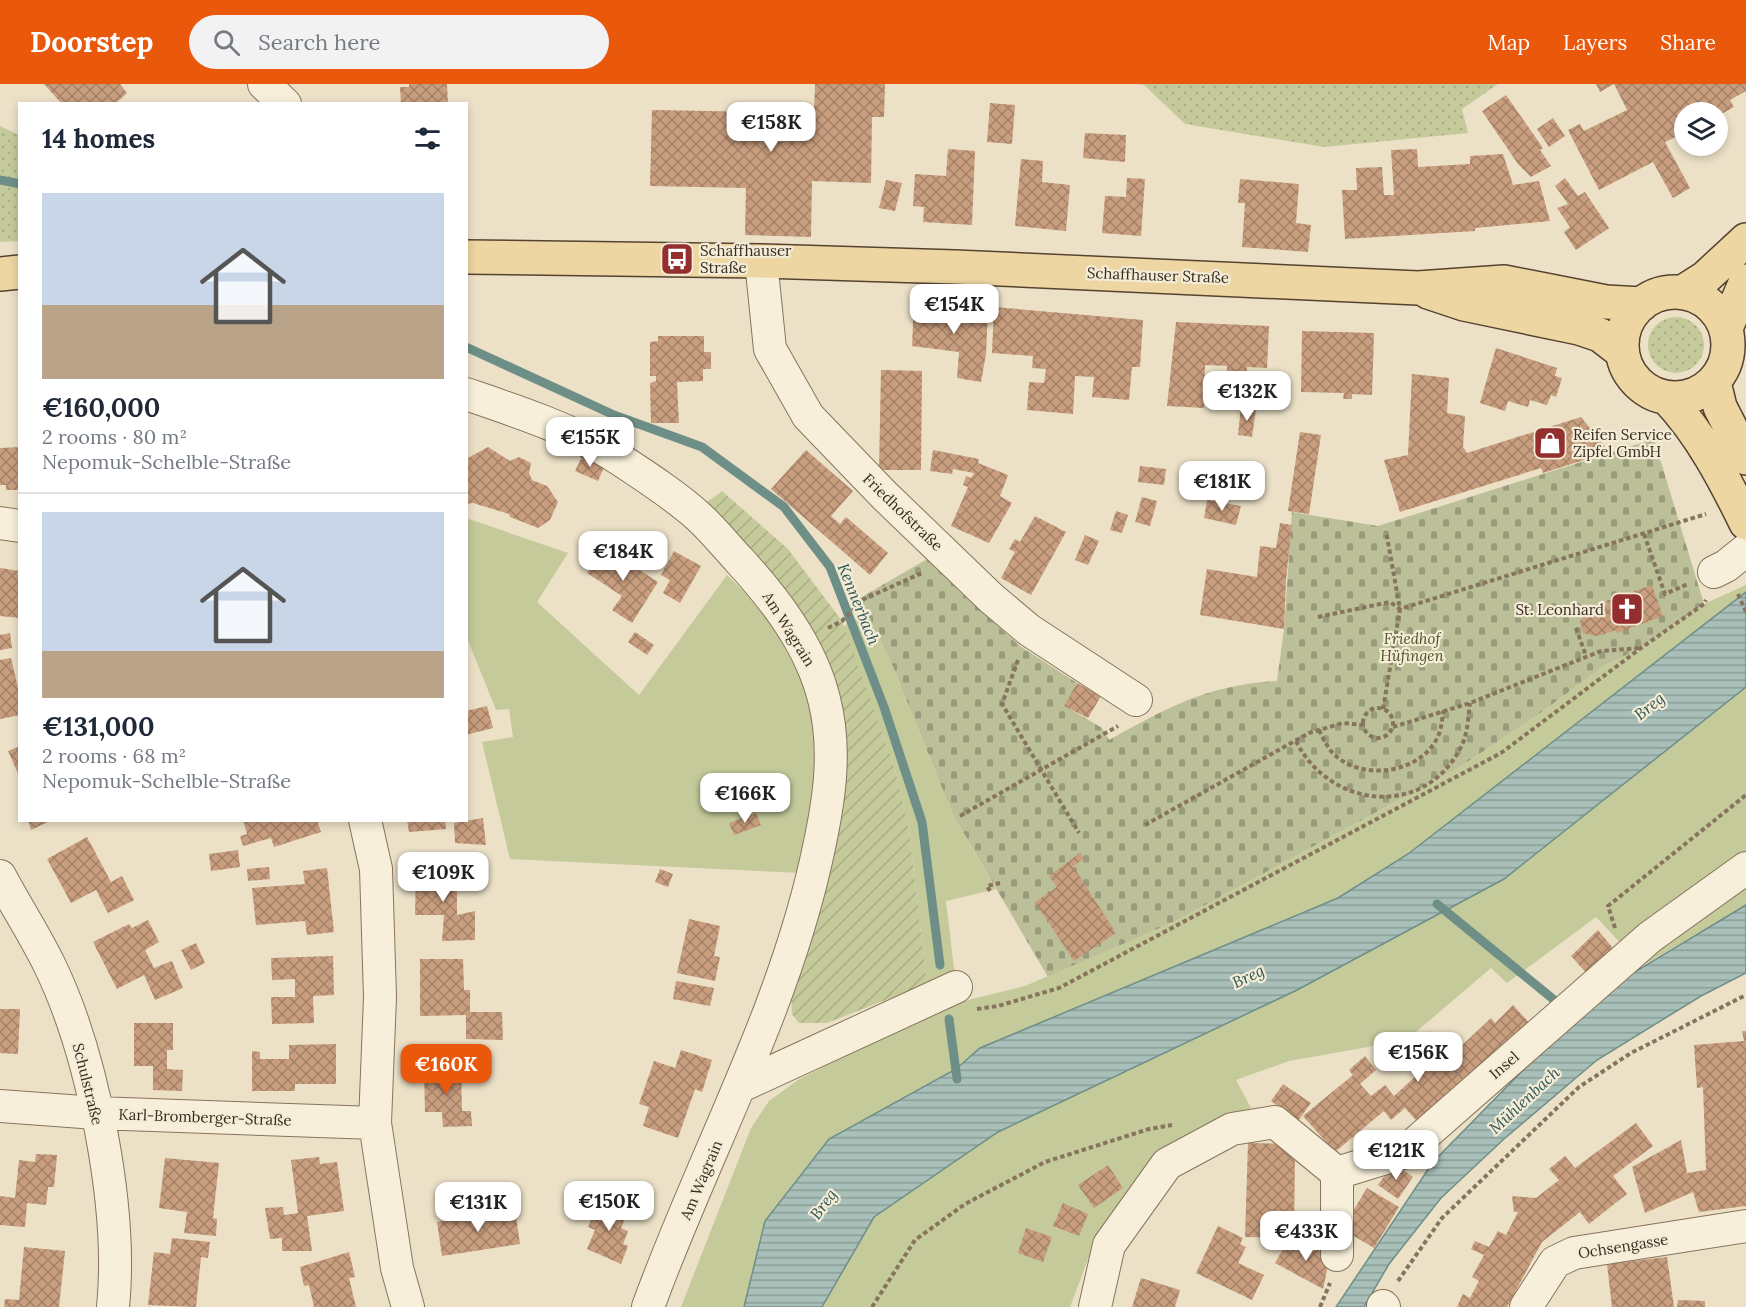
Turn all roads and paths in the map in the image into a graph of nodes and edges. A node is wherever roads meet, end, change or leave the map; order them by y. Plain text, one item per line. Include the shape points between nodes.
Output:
1 (264, 84) edge
2 (283, 102) edge
3 (1746, 240) edge
4 (468, 257) edge
5 (761, 261) junction
6 (18, 272) edge
7 (0, 274) edge
8 (1746, 281) edge
9 (1418, 288) junction
10 (1683, 292) junction
11 (1642, 303) junction
12 (1726, 328) junction
13 (1622, 352) junction
14 (1714, 382) junction
15 (468, 395) edge
16 (1667, 398) junction
17 (1746, 458) edge
18 (1706, 514) dead end
19 (0, 523) edge
20 (1746, 523) edge
21 (18, 526) edge
22 (1386, 531) dead end
23 (1644, 534) junction
24 (1746, 550) edge
25 (951, 560) junction
26 (1700, 578) junction
27 (1737, 593) dead end
28 (1400, 609) junction
29 (1746, 612) edge
30 (1318, 617) dead end
31 (842, 621) dead end
32 (1576, 628) dead end
33 (1029, 630) junction
34 (1641, 648) junction
35 (1587, 656) junction
36 (1136, 700) joint
37 (1470, 703) junction
38 (1383, 709) junction
39 (1443, 711) junction
40 (1363, 725) junction
41 (1393, 727) junction
42 (1319, 730) junction
43 (1296, 741) junction
44 (1040, 771) junction
45 (1746, 795) edge
46 (960, 816) dead end
47 (365, 822) edge
48 (1145, 825) dead end
49 (1079, 833) dead end
50 (1746, 868) edge
51 (0, 876) edge
52 (1000, 883) dead end
53 (990, 891) dead end
54 (1625, 960) junction
55 (956, 987) joint
56 (1746, 994) edge
57 (741, 1086) junction
58 (0, 1106) edge
59 (96, 1113) junction
60 (375, 1123) junction
61 (1173, 1124) dead end
62 (1337, 1173) junction
63 (1746, 1226) edge
64 (1336, 1255) dead end
65 (113, 1307) edge
66 (408, 1307) edge
67 (648, 1307) edge
68 (872, 1307) edge
69 (1095, 1307) edge
70 (1383, 1307) edge
71 (1526, 1307) edge

1 - 2 street
3 - 10 main road via 1705,278
4 - 5 main road, Schaffhauser Straße
5 - 9 main road, Schaffhauser Straße
5 - 25 street, Friedhofstraße via 771,349 808,416
6 - 7 main road
8 - 12 main road
9 - 11 main road, Schaffhauser Straße via 1504,282 1606,302
9 - 13 main road, Schaffhauser Straße via 1464,304 1600,335
10 - 11 main road via 1662,294
10 - 12 main road via 1709,305
11 - 13 main road via 1629,320
12 - 14 main road via 1725,364
13 - 16 main road via 1631,375 1641,386
14 - 16 main road via 1695,394
14 - 17 main road via 1720,407
15 - 57 street, Am Wagrain via 534,418 611,454 699,517 761,584 813,665 825,700 830,733 830,793 802,921
16 - 20 main road via 1687,418
18 - 23 path
19 - 21 street
22 - 28 path
23 - 26 path via 1665,594
23 - 28 path
24 - 26 street via 1726,566
25 - 31 path via 864,599
25 - 33 street, Friedhofstraße
26 - 34 path via 1704,604
27 - 29 path
28 - 30 path via 1390,603
28 - 38 path
32 - 35 path
33 - 36 street, Friedhofstraße
33 - 44 path via 1002,704
34 - 35 path
34 - 55 path via 1501,753 1059,988 972,1010 960,1004
35 - 37 path
36 - 44 path via 1129,719
37 - 39 path
37 - 43 path via 1460,750 1436,777 1400,795 1363,796 1335,785 1307,761
38 - 40 path via 1367,713
38 - 41 path via 1394,718
39 - 41 path
39 - 42 path via 1441,728 1431,747 1418,761 1394,770 1369,770 1345,762 1330,750
40 - 41 path via 1369,736 1374,737 1389,734
40 - 42 path via 1344,723
42 - 43 path
43 - 48 path
44 - 46 path
44 - 49 path
45 - 54 path via 1608,906
47 - 60 street via 376,880 380,997
50 - 54 street, Insel via 1650,936
51 - 59 street, Schulstraße via 50,966 79,1044
52 - 53 path via 987,886
54 - 62 street, Insel via 1405,1152
55 - 57 street
56 - 70 path via 1631,1053 1579,1087 1442,1218 1410,1260
57 - 67 street, Am Wagrain
58 - 59 street, Karl-Bromberger-Straße
59 - 60 street, Karl-Bromberger-Straße
59 - 65 street, Schulstraße via 110,1183 116,1278
60 - 66 street via 397,1268
61 - 68 path via 1045,1162 965,1204 915,1240
62 - 64 street
62 - 69 street via 1275,1122 1232,1129 1167,1164 1109,1245
63 - 71 street, Ochsengasse via 1574,1253 1555,1262

